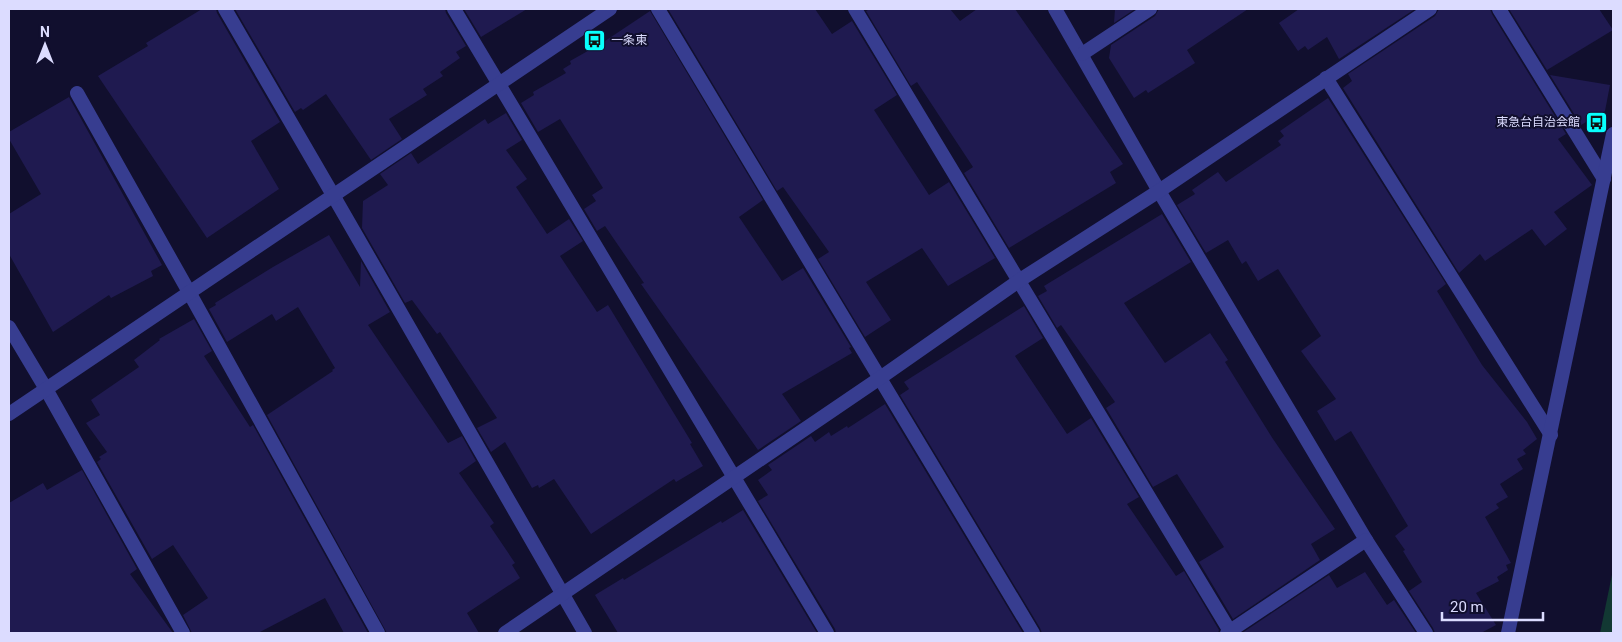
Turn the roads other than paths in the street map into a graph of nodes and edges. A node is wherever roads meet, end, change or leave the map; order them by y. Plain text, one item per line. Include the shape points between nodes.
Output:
1 (224, 9) edge
2 (454, 9) edge
3 (610, 9) edge
4 (658, 9) edge
5 (855, 9) edge
6 (1055, 9) edge
7 (1150, 9) edge
8 (1430, 9) edge
9 (1499, 9) edge
10 (1082, 54) junction
11 (1326, 78) junction
12 (499, 84) junction
13 (77, 93) dead end
14 (1613, 134) edge
15 (1604, 179) junction
16 (1159, 191) junction
17 (333, 195) junction
18 (1020, 280) junction
19 (189, 292) junction
20 (9, 327) edge
21 (880, 378) junction
22 (46, 389) junction
23 (9, 414) edge
24 (1551, 435) junction
25 (734, 478) junction
26 (1366, 540) junction
27 (562, 595) junction
28 (1230, 632) edge
29 (183, 633) edge
30 (378, 633) edge
31 (505, 633) edge
32 (585, 633) edge
33 (827, 633) edge
34 (1033, 633) edge
35 (1426, 633) edge
36 (1508, 633) edge

1 - 17 street
2 - 12 street
3 - 12 street
4 - 21 street
5 - 18 street
6 - 10 street
7 - 10 street
8 - 11 street
9 - 15 street
10 - 16 street
11 - 16 street
11 - 24 street
12 - 17 street
12 - 25 street
13 - 19 street
14 - 15 street
15 - 24 street
16 - 18 street
16 - 26 street
17 - 19 street
17 - 27 street
18 - 21 street
18 - 28 street
19 - 22 street
19 - 30 street
20 - 22 street
21 - 25 street
21 - 34 street
22 - 23 street
22 - 29 street
24 - 36 street
25 - 27 street
25 - 33 street
26 - 28 street
26 - 35 street
27 - 31 street
27 - 32 street

